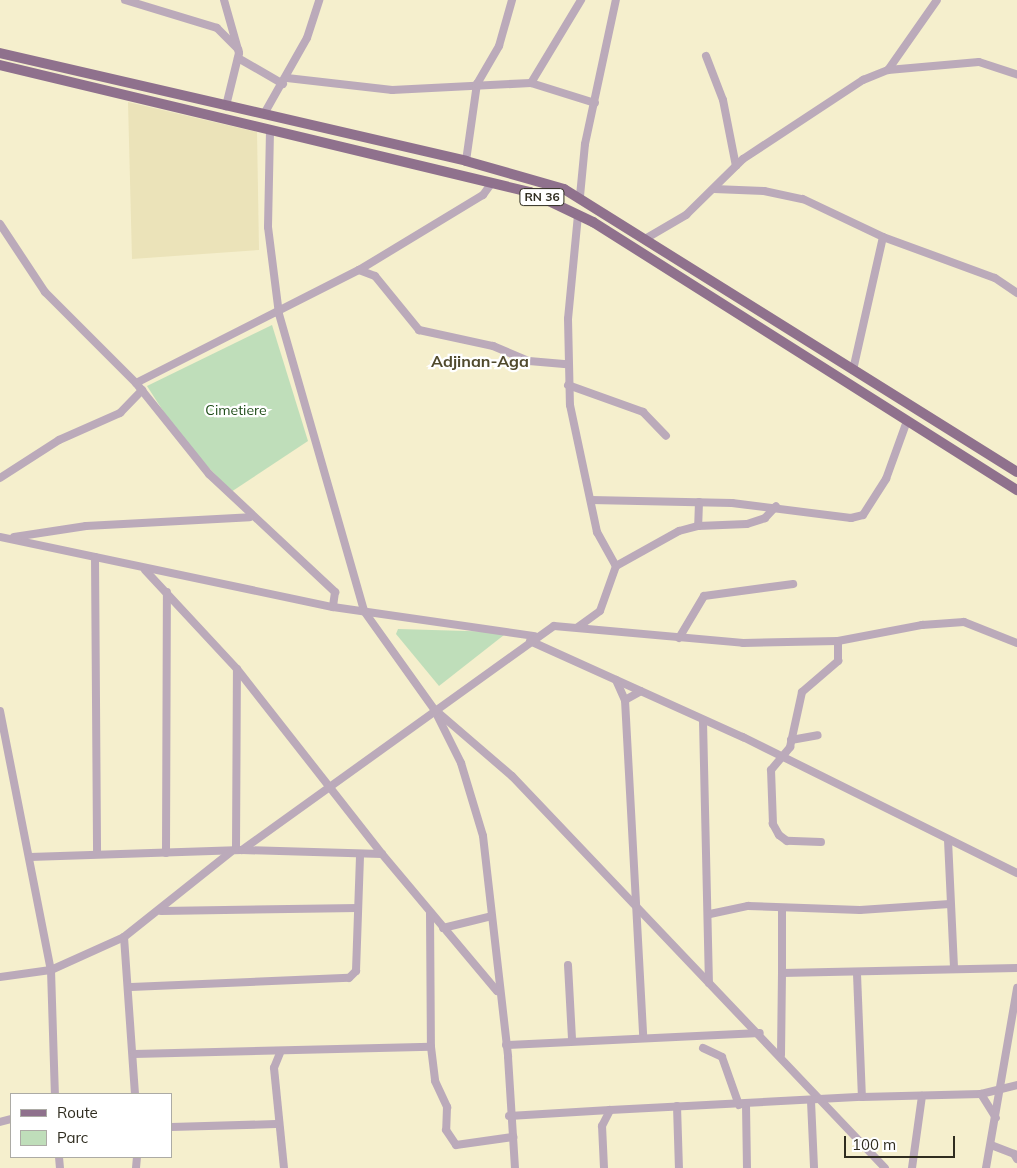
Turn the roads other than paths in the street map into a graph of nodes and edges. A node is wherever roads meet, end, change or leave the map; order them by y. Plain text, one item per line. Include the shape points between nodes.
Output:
1 (125, 0) edge
2 (224, 0) edge
3 (319, 0) edge
4 (512, 0) edge
5 (581, 0) edge
6 (616, 0) edge
7 (936, 0) edge
8 (0, 52) edge
9 (238, 54) junction
10 (706, 56) dead end
11 (0, 65) edge
12 (888, 70) junction
13 (1017, 74) edge
14 (285, 81) junction
15 (531, 83) junction
16 (477, 84) junction
17 (595, 103) junction
18 (226, 106) junction
19 (264, 114) junction
20 (270, 131) junction
21 (466, 161) junction
22 (736, 166) junction
23 (491, 184) junction
24 (714, 189) junction
25 (580, 196) junction
26 (578, 215) junction
27 (0, 224) edge
28 (883, 237) junction
29 (646, 239) junction
30 (359, 270) junction
31 (1017, 293) edge
32 (279, 314) junction
33 (567, 364) junction
34 (853, 370) junction
35 (568, 385) junction
36 (139, 386) junction
37 (907, 421) junction
38 (666, 436) dead end
39 (1017, 472) edge
40 (0, 478) edge
41 (1017, 490) edge
42 (592, 500) junction
43 (699, 502) junction
44 (776, 506) junction
45 (250, 517) junction
46 (698, 526) junction
47 (0, 537) edge
48 (10, 538) junction
49 (0, 542) edge
50 (95, 557) junction
51 (616, 566) junction
52 (145, 570) junction
53 (793, 584) dead end
54 (167, 592) junction
55 (333, 607) junction
56 (364, 611) junction
57 (578, 627) junction
58 (680, 638) junction
59 (532, 639) junction
60 (838, 641) junction
61 (1017, 643) edge
62 (237, 669) junction
63 (616, 680) junction
64 (640, 691) junction
65 (625, 700) junction
66 (434, 709) junction
67 (0, 711) edge
68 (703, 720) junction
69 (818, 735) dead end
70 (791, 740) junction
71 (778, 757) junction
72 (328, 786) junction
73 (948, 840) junction
74 (821, 842) dead end
75 (236, 850) junction
76 (97, 853) junction
77 (166, 853) junction
78 (360, 854) junction
79 (382, 854) junction
80 (30, 857) junction
81 (1017, 873) edge
82 (950, 904) junction
83 (358, 908) junction
84 (638, 909) junction
85 (782, 909) junction
86 (161, 911) junction
87 (430, 913) junction
88 (710, 914) junction
89 (492, 916) junction
90 (443, 928) junction
91 (124, 937) junction
92 (568, 965) dead end
93 (1017, 968) edge
94 (954, 969) junction
95 (51, 970) junction
96 (782, 973) junction
97 (857, 974) junction
98 (0, 977) edge
99 (709, 983) junction
100 (131, 987) junction
101 (1017, 988) edge
102 (497, 991) junction
103 (760, 1034) junction
104 (643, 1036) junction
105 (572, 1040) junction
106 (506, 1045) junction
107 (431, 1047) junction
108 (703, 1048) dead end
109 (265, 1053) junction
110 (280, 1053) junction
111 (134, 1054) junction
112 (781, 1055) junction
113 (274, 1068) junction
114 (1017, 1085) edge
115 (1001, 1092) junction
116 (55, 1093) edge
117 (135, 1093) edge
118 (981, 1094) junction
119 (922, 1096) junction
120 (862, 1097) junction
121 (811, 1101) junction
122 (820, 1101) junction
123 (743, 1105) junction
124 (677, 1106) junction
125 (610, 1110) junction
126 (509, 1116) junction
127 (996, 1118) junction
128 (276, 1124) junction
129 (172, 1127) edge
130 (513, 1137) junction
131 (991, 1145) junction
132 (1017, 1159) edge
133 (284, 1168) edge
134 (515, 1168) edge
135 (604, 1168) edge
136 (679, 1168) edge
137 (747, 1168) edge
138 (814, 1168) edge
139 (885, 1168) edge
140 (912, 1168) edge
141 (986, 1168) edge

1 - 9 street via 217,28
2 - 9 street
3 - 14 street
4 - 16 street via 499,46
5 - 15 street
6 - 17 street
7 - 12 street
8 - 18 main road, RN 36
9 - 14 street
9 - 18 street
10 - 22 street via 723,100
11 - 20 main road, RN 36
12 - 13 street via 979,62
12 - 22 street via 849,89
14 - 16 street via 432,91
14 - 19 street
15 - 16 street
15 - 17 street
16 - 21 street
17 - 25 street via 585,144
18 - 19 main road, RN 36
19 - 21 main road, RN 36
20 - 23 main road, RN 36
20 - 32 street via 268,228
21 - 25 main road, RN 36
22 - 24 street
23 - 26 main road, RN 36 via 530,192
23 - 30 street via 483,195
24 - 28 street via 787,194
24 - 29 street via 686,215
25 - 29 main road, RN 36
26 - 33 street
26 - 37 main road, RN 36
27 - 36 street via 45,292
28 - 31 street via 995,278
28 - 34 street
29 - 34 main road, RN 36
30 - 32 street
30 - 33 street via 375,276 419,330 493,346 529,361
32 - 36 street
32 - 56 street
33 - 35 street
34 - 39 main road, RN 36
35 - 38 street via 643,412
35 - 42 street
36 - 40 street via 120,413 59,440
36 - 45 street
37 - 41 main road, RN 36
37 - 44 street via 886,479 863,515 852,518
42 - 43 street
42 - 51 street via 597,532
43 - 44 street
43 - 46 street
44 - 46 street via 758,521
45 - 48 street via 86,526
45 - 55 street via 335,592
46 - 51 street via 679,531
47 - 48 street
48 - 49 street
48 - 50 street
50 - 52 street
50 - 76 street
51 - 57 street via 600,611
52 - 54 street
52 - 55 street
53 - 58 street via 704,596
54 - 62 street
54 - 77 street
55 - 56 street
56 - 59 street
56 - 66 street
57 - 58 street
57 - 59 street via 554,626
58 - 60 street via 743,643
59 - 63 street
59 - 66 street
60 - 61 street via 922,625 964,622
60 - 70 street via 833,670 814,678 798,699
62 - 72 street
62 - 75 street
63 - 64 street
63 - 65 street
64 - 65 street
64 - 68 street
65 - 84 street
66 - 72 street
66 - 84 street via 512,776
66 - 89 street via 461,763 480,819
67 - 80 street
68 - 71 street
68 - 88 street
69 - 70 street
70 - 71 street via 788,752
71 - 73 street
71 - 74 street via 771,770 773,824 787,841
72 - 75 street
72 - 79 street
73 - 81 street
73 - 82 street
75 - 77 street
75 - 78 street
75 - 86 street
76 - 77 street
76 - 80 street
78 - 79 street
78 - 83 street
79 - 87 street
80 - 95 street
82 - 85 street
82 - 94 street
83 - 86 street
83 - 100 street via 356,971 349,978
84 - 99 street
84 - 104 street
85 - 88 street via 748,906
85 - 96 street
86 - 91 street
87 - 90 street
87 - 107 street
88 - 99 street
89 - 90 street
89 - 102 street
90 - 102 street
91 - 95 street
91 - 100 street
92 - 105 street
93 - 94 street
94 - 97 street
95 - 98 street
95 - 116 street
96 - 97 street
96 - 112 street
97 - 120 street
99 - 103 street
100 - 111 street
101 - 115 street
102 - 106 street
103 - 104 street
103 - 112 street
104 - 105 street
105 - 106 street
106 - 126 street
107 - 110 street
107 - 130 street via 435,1081 447,1107 446,1130 453,1143
108 - 123 street via 722,1057
109 - 110 street
109 - 111 street
109 - 113 street
110 - 113 street
111 - 117 street
112 - 122 street
113 - 128 street
114 - 115 street
115 - 118 street
115 - 127 street
118 - 119 street
118 - 127 street
119 - 120 street
119 - 140 street
120 - 122 street
121 - 122 street
121 - 123 street
121 - 138 street
122 - 139 street
123 - 124 street
123 - 137 street
124 - 125 street
124 - 136 street
125 - 126 street
125 - 135 street via 602,1126
126 - 130 street
127 - 131 street
128 - 129 street
128 - 133 street
130 - 134 street
131 - 132 street
131 - 141 street

